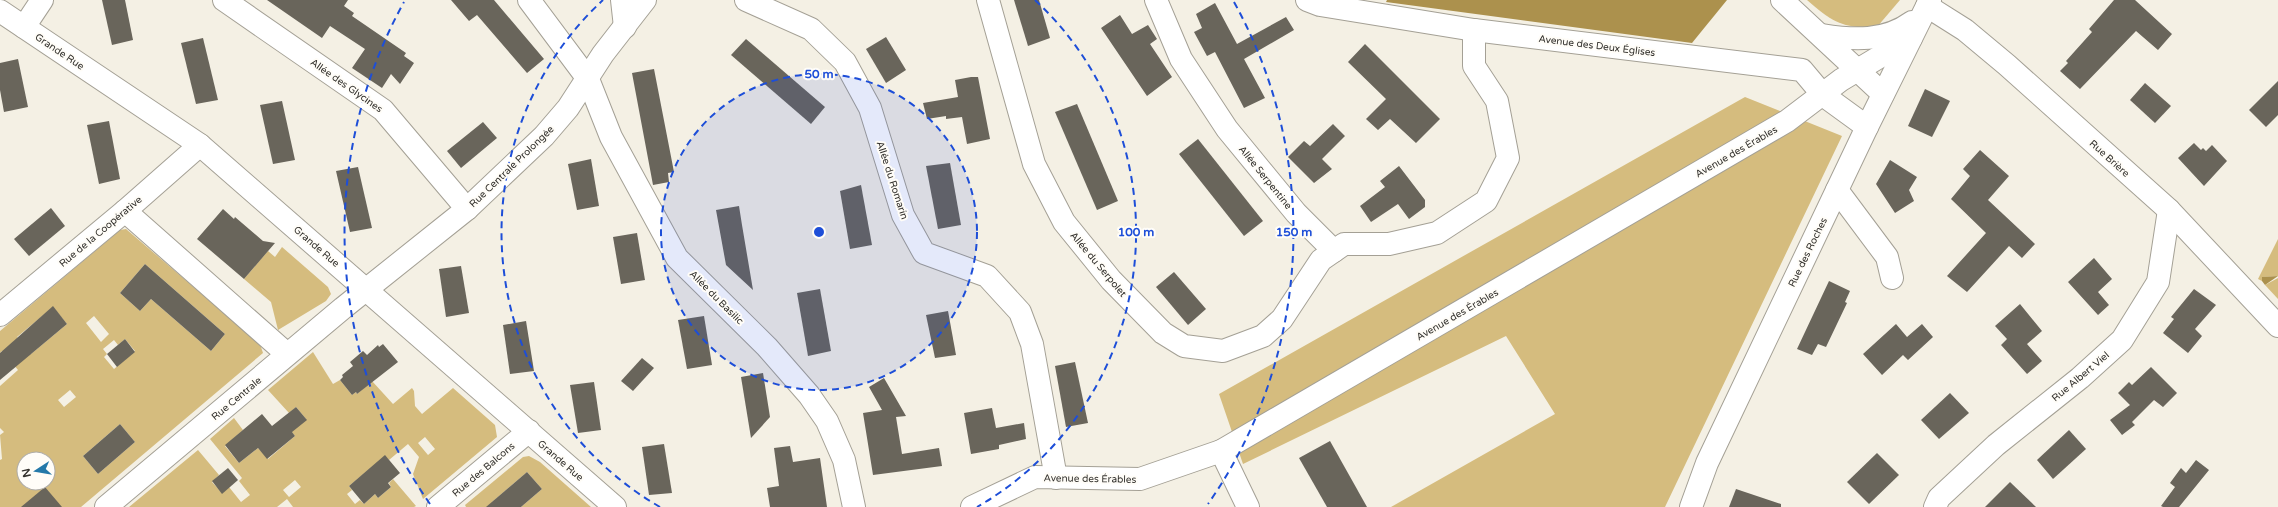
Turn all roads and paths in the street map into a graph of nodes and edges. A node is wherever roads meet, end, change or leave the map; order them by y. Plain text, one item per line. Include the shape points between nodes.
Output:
1 (42, 0) edge
2 (224, 0) edge
3 (529, 0) edge
4 (622, 0) edge
5 (645, 0) edge
6 (746, 0) edge
7 (988, 0) edge
8 (1156, 0) edge
9 (1307, 0) edge
10 (1782, 0) edge
11 (1927, 6) edge
12 (0, 11) edge
13 (24, 27) junction
14 (625, 27) junction
15 (1474, 30) junction
16 (1822, 35) junction
17 (1911, 38) junction
18 (1858, 69) junction
19 (588, 78) junction
20 (1883, 94) junction
21 (1823, 95) junction
22 (1867, 127) junction
23 (200, 144) junction
24 (1837, 190) junction
25 (467, 209) junction
26 (2169, 210) junction
27 (125, 211) junction
28 (1334, 251) junction
29 (1892, 278) dead end
30 (366, 288) junction
31 (0, 315) edge
32 (2278, 326) edge
33 (287, 354) junction
34 (529, 431) junction
35 (1221, 451) junction
36 (1056, 478) junction
37 (106, 507) edge
38 (438, 507) edge
39 (615, 507) edge
40 (854, 507) edge
41 (972, 507) edge
42 (1248, 507) edge
43 (1691, 507) edge
44 (1934, 507) edge

1 - 13 street
2 - 25 street, Allée des Glycines via 383,110
3 - 19 street, Allée du Basilic
4 - 14 street
5 - 14 street, Rue Centrale Prolongée
6 - 36 street, Allée du Romarin via 811,30 845,62 870,108 903,215 924,253 987,276 1020,312 1032,344
7 - 28 street, Allée du Serpolet via 1034,164 1064,222 1111,280 1163,333 1184,346 1223,351 1263,336 1282,319 1321,260
8 - 28 street, Allée Serpentine via 1181,58 1227,129 1296,213
9 - 15 street, Avenue des Deux Églises via 1320,5
10 - 16 street
11 - 16 street via 1902,29 1889,34 1863,39
11 - 17 street, Rue des Roches
11 - 26 street, Rue Brière via 1965,30 2007,65
12 - 13 street, Grande Rue
13 - 23 street, Grande Rue
14 - 19 street, Rue Centrale Prolongée
15 - 21 street, Avenue des Deux Églises via 1802,70
15 - 28 street via 1474,66 1497,101 1508,158 1486,201 1437,233 1389,244 1344,244
16 - 18 street
17 - 18 street, Avenue des Érables
17 - 20 street, Rue des Roches
18 - 20 street
18 - 21 street, Avenue des Érables
19 - 25 street, Rue Centrale Prolongée via 568,108 544,136
19 - 40 street, Allée du Basilic via 611,137 677,258 767,347 809,395 827,421 844,460
20 - 22 street, Rue des Roches
21 - 22 street, Avenue des Deux Églises
21 - 35 street, Avenue des Érables via 1787,121
22 - 24 street, Rue des Roches
23 - 27 street, Rue de la Coopérative
23 - 30 street, Grande Rue
24 - 29 street via 1887,257
24 - 43 street, Rue des Roches via 1707,463
25 - 30 street, Rue Centrale Prolongée
26 - 32 street, Rue Brière
26 - 44 street, Rue Albert Viel via 2158,282 2122,340 2080,378 1996,446 1939,498
27 - 31 street, Rue de la Coopérative
27 - 33 street
30 - 33 street, Rue Centrale
30 - 34 street, Grande Rue
33 - 37 street, Rue Centrale
34 - 38 street, Rue des Balcons
34 - 39 street, Grande Rue
35 - 36 street, Avenue des Érables via 1140,479
35 - 42 street
36 - 41 street, Avenue des Érables via 1035,477

